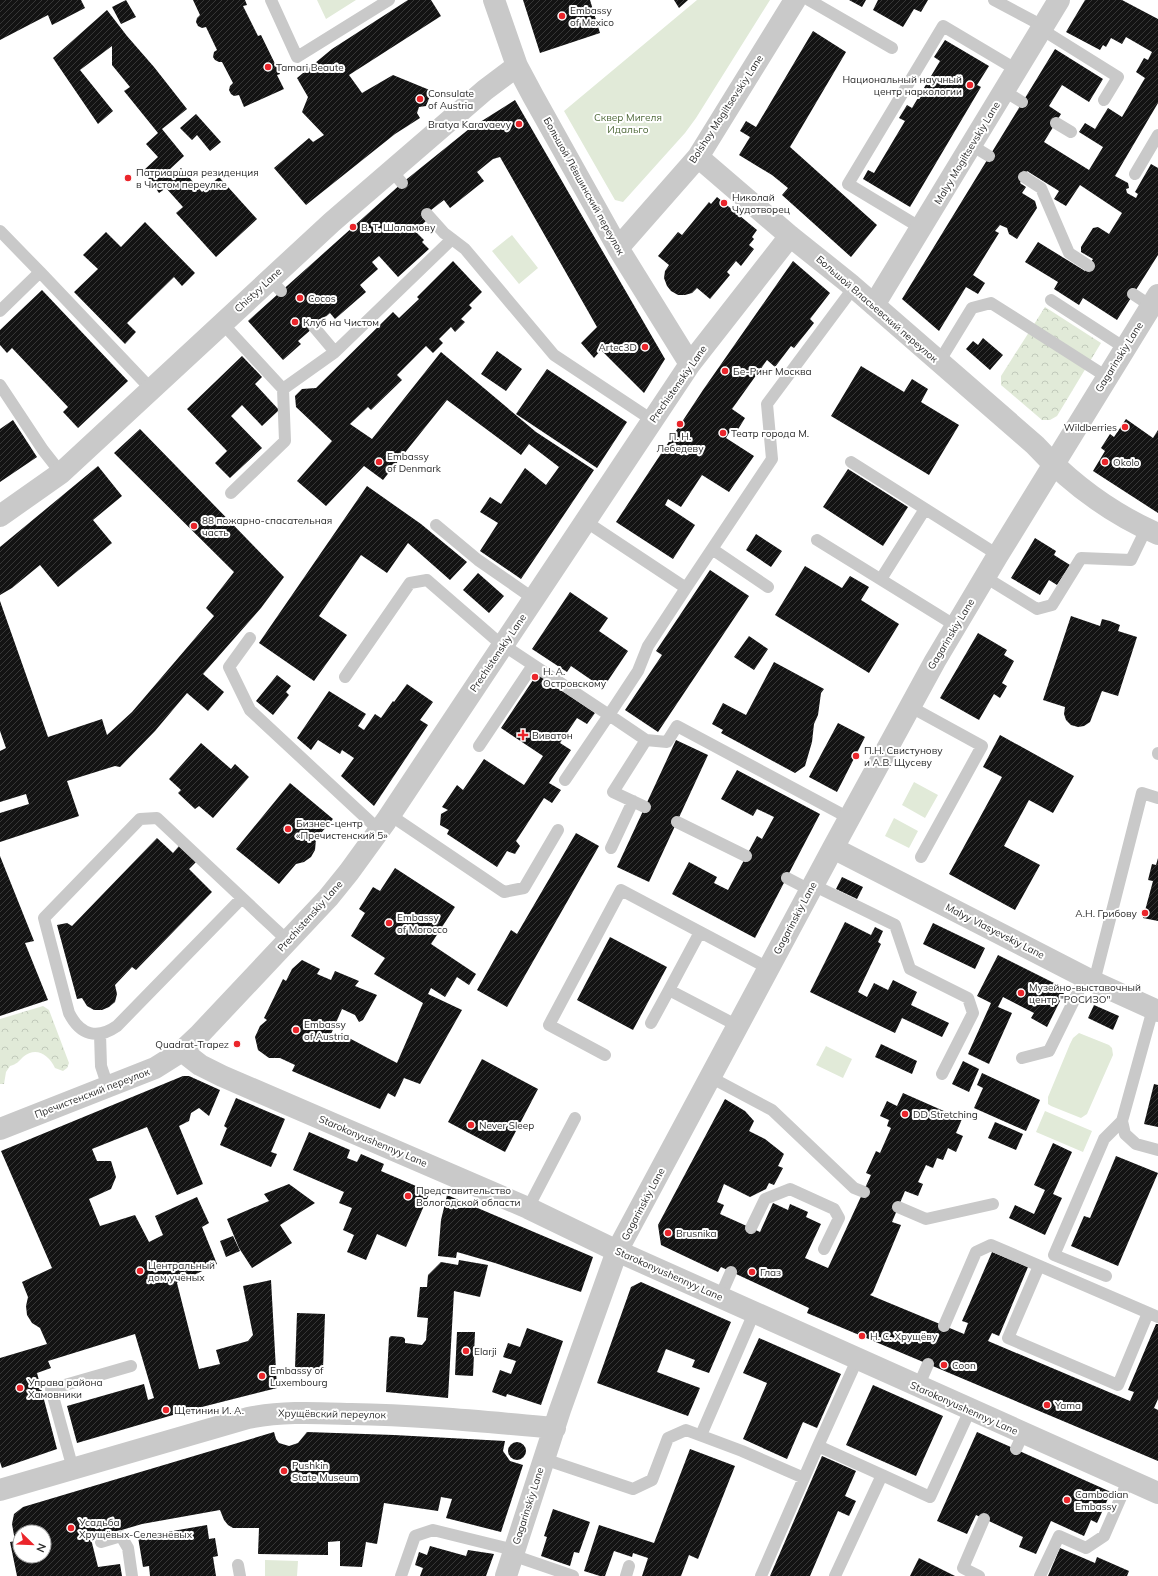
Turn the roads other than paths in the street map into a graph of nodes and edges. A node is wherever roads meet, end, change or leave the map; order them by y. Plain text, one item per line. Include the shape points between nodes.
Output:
1 (271, 0) edge
2 (389, 0) edge
3 (494, 0) edge
4 (795, 0) edge
5 (809, 0) edge
6 (994, 0) edge
7 (1059, 0) edge
8 (1042, 28) junction
9 (892, 48) dead end
10 (517, 66) junction
11 (1017, 70) junction
12 (1104, 100) dead end
13 (1056, 123) dead end
14 (1071, 132) dead end
15 (1158, 135) edge
16 (698, 157) junction
17 (1135, 174) dead end
18 (1024, 177) dead end
19 (427, 214) dead end
20 (921, 228) junction
21 (0, 231) edge
22 (790, 236) junction
23 (452, 239) junction
24 (618, 248) junction
25 (1089, 266) dead end
26 (40, 272) junction
27 (854, 288) junction
28 (1148, 298) edge
29 (1051, 300) dead end
30 (874, 305) junction
31 (0, 311) edge
32 (222, 323) junction
33 (314, 327) dead end
34 (1125, 348) junction
35 (335, 352) junction
36 (939, 362) junction
37 (690, 364) junction
38 (1107, 377) junction
39 (1, 387) edge
40 (151, 389) junction
41 (284, 389) junction
42 (652, 420) junction
43 (851, 462) dead end
44 (1053, 465) junction
45 (61, 473) junction
46 (231, 493) dead end
47 (925, 509) junction
48 (0, 516) edge
49 (585, 521) junction
50 (436, 525) dead end
51 (1152, 532) edge
52 (817, 540) dead end
53 (712, 549) junction
54 (998, 555) junction
55 (985, 577) junction
56 (881, 579) junction
57 (768, 587) dead end
58 (686, 588) junction
59 (534, 599) junction
60 (956, 626) junction
61 (250, 638) dead end
62 (503, 645) junction
63 (533, 665) junction
64 (345, 677) dead end
65 (910, 706) junction
66 (609, 715) junction
67 (646, 740) junction
68 (479, 746) dead end
69 (565, 780) dead end
70 (1158, 798) edge
71 (633, 802) junction
72 (645, 807) dead end
73 (849, 818) junction
74 (677, 822) dead end
75 (384, 823) junction
76 (558, 830) dead end
77 (611, 848) dead end
78 (833, 848) junction
79 (746, 856) dead end
80 (922, 856) dead end
81 (787, 878) dead end
82 (812, 888) junction
83 (242, 898) junction
84 (700, 932) junction
85 (288, 941) junction
86 (768, 968) junction
87 (1090, 980) junction
88 (669, 990) junction
89 (1156, 1010) edge
90 (651, 1023) dead end
91 (738, 1026) junction
92 (100, 1034) junction
93 (182, 1052) junction
94 (605, 1055) dead end
95 (1022, 1058) dead end
96 (942, 1074) dead end
97 (710, 1077) junction
98 (108, 1087) junction
99 (575, 1118) dead end
100 (1122, 1121) junction
101 (0, 1129) edge
102 (1158, 1150) edge
103 (864, 1192) dead end
104 (993, 1204) dead end
105 (898, 1207) dead end
106 (528, 1208) junction
107 (751, 1228) dead end
108 (824, 1249) dead end
109 (617, 1252) junction
110 (1039, 1266) junction
111 (731, 1272) dead end
112 (1106, 1276) dead end
113 (720, 1297) junction
114 (754, 1313) junction
115 (1153, 1315) edge
116 (944, 1326) dead end
117 (858, 1360) junction
118 (928, 1364) dead end
119 (131, 1366) dead end
120 (918, 1387) junction
121 (970, 1410) junction
122 (554, 1428) junction
123 (701, 1435) junction
124 (818, 1446) junction
125 (544, 1459) junction
126 (73, 1469) junction
127 (882, 1475) junction
128 (804, 1478) junction
129 (1128, 1481) junction
130 (0, 1490) edge
131 (1158, 1493) edge
132 (984, 1519) dead end
133 (101, 1542) dead end
134 (513, 1552) junction
135 (132, 1576) edge
136 (401, 1576) edge
137 (506, 1576) edge
138 (573, 1576) edge
139 (761, 1576) edge
140 (835, 1576) edge
141 (979, 1576) edge
142 (1040, 1576) edge

1 - 2 lane via 297,57
3 - 10 street, Большой Лёвшинский переулок
4 - 16 street, Bolshoy Mogiltsevskiy Lane
5 - 9 lane
6 - 8 lane
7 - 8 street, Malyy Mogiltsevskiy Lane
8 - 11 street, Malyy Mogiltsevskiy Lane
8 - 12 lane via 1118,77
10 - 24 street, Большой Лёвшинский переулок
10 - 32 street, Chistyy Lane via 485,90 397,177 275,285
11 - 20 street, Malyy Mogiltsevskiy Lane via 1013,96 980,150
11 - 20 lane via 943,26 935,39 848,184
13 - 14 lane
15 - 17 lane
16 - 22 street, Большой Власьевский переулок
16 - 24 street, Bolshoy Mogiltsevskiy Lane
18 - 25 lane via 1041,188 1069,253
19 - 23 lane
20 - 30 street, Malyy Mogiltsevskiy Lane
21 - 26 lane
22 - 27 street, Большой Власьевский переулок
22 - 37 street, Prechistenskiy Lane
23 - 35 lane
23 - 42 lane via 465,249 554,355
24 - 37 street, Большой Лёвшинский переулок
26 - 31 lane
26 - 40 lane
27 - 30 street, Большой Власьевский переулок
27 - 53 lane via 767,404 772,459
28 - 34 street, Gagarinskiy Lane
29 - 34 lane
30 - 36 street, Большой Власьевский переулок
32 - 40 street, Chistyy Lane
32 - 41 lane
33 - 35 lane
34 - 38 street, Gagarinskiy Lane
35 - 41 lane
36 - 38 lane via 972,308 991,303
36 - 44 street, Большой Власьевский переулок via 1035,445
37 - 42 street, Prechistenskiy Lane
38 - 44 street, Gagarinskiy Lane
39 - 45 lane
40 - 45 street, Chistyy Lane
41 - 46 lane via 285,441
42 - 49 street, Prechistenskiy Lane
43 - 47 lane
44 - 51 street, Большой Власьевский переулок via 1107,506
44 - 54 street, Gagarinskiy Lane
45 - 48 street, Chistyy Lane
47 - 54 lane
47 - 56 lane
49 - 58 lane
49 - 59 street, Prechistenskiy Lane
50 - 59 lane via 478,560
51 - 55 lane via 1131,560 1081,558 1052,605 1037,609
52 - 56 lane
53 - 57 lane
53 - 58 lane
54 - 55 street, Gagarinskiy Lane
55 - 60 street, Gagarinskiy Lane
56 - 60 lane
58 - 66 lane via 648,646 638,671
59 - 62 street, Prechistenskiy Lane
60 - 65 street, Gagarinskiy Lane
61 - 75 lane via 229,667 250,710
62 - 63 lane
62 - 64 lane via 427,580 410,583
62 - 75 street, Prechistenskiy Lane
63 - 66 lane
63 - 68 lane
65 - 73 street, Gagarinskiy Lane
65 - 80 lane via 982,746
66 - 67 lane
66 - 69 lane
67 - 71 lane via 613,792
67 - 73 lane via 667,742 677,726
70 - 87 lane via 1142,793
71 - 72 lane
71 - 77 lane
73 - 78 street, Gagarinskiy Lane
74 - 79 lane
75 - 76 lane via 504,892 524,888
75 - 85 street, Prechistenskiy Lane via 336,888
78 - 82 street, Gagarinskiy Lane
78 - 87 street, Malyy Vlasyevskiy Lane
81 - 82 lane
82 - 86 street, Gagarinskiy Lane
82 - 96 lane via 895,926 910,970 968,998 973,1013
83 - 85 lane
83 - 92 lane via 117,1026 109,1032
83 - 92 lane via 157,818 140,819 44,918 74,1022 90,1034
84 - 86 lane
84 - 88 lane
84 - 94 lane via 621,890 549,1025
85 - 93 street, Prechistenskiy Lane
86 - 91 street, Gagarinskiy Lane
87 - 89 street, Malyy Vlasyevskiy Lane
87 - 95 lane via 1049,1051
88 - 90 lane
88 - 91 lane
89 - 100 lane
91 - 97 street, Gagarinskiy Lane
92 - 98 lane via 100,1066
93 - 98 street, Пречистенский переулок via 155,1068
93 - 106 street, Starokonyushennyy Lane via 222,1076
97 - 103 lane via 772,1110 854,1188
97 - 109 street, Gagarinskiy Lane
98 - 101 street, Пречистенский переулок
99 - 106 lane
100 - 102 lane via 1125,1134 1136,1144
100 - 112 lane via 1104,1139 1054,1255
104 - 105 lane via 926,1219
106 - 109 street, Starokonyushennyy Lane
107 - 108 lane via 765,1199 790,1189 834,1209 839,1218
109 - 113 street, Starokonyushennyy Lane
109 - 122 street, Gagarinskiy Lane
110 - 115 lane
110 - 115 lane via 1008,1338 1118,1385
110 - 116 lane via 991,1246 976,1252
111 - 113 lane
113 - 114 street, Starokonyushennyy Lane
114 - 117 street, Starokonyushennyy Lane
114 - 123 lane
117 - 120 street, Starokonyushennyy Lane
117 - 124 lane
118 - 120 lane
119 - 126 lane via 50,1389
120 - 121 street, Starokonyushennyy Lane
121 - 127 lane via 930,1497
121 - 129 street, Starokonyushennyy Lane via 1020,1442
122 - 125 street, Gagarinskiy Lane
122 - 126 street, Хрущёвский переулок via 385,1414 285,1413 248,1418
123 - 125 lane via 686,1430 668,1438 652,1480 633,1488
123 - 128 lane
124 - 127 lane
124 - 128 lane
125 - 134 street, Gagarinskiy Lane
126 - 130 street, Хрущёвский переулок
127 - 140 lane
128 - 139 lane
129 - 131 street, Starokonyushennyy Lane
129 - 142 lane via 1104,1536 1086,1548 1059,1536
132 - 141 lane via 963,1568
133 - 135 lane via 121,1536 128,1548
134 - 136 lane via 432,1530 414,1536
134 - 137 street, Gagarinskiy Lane
134 - 138 lane

